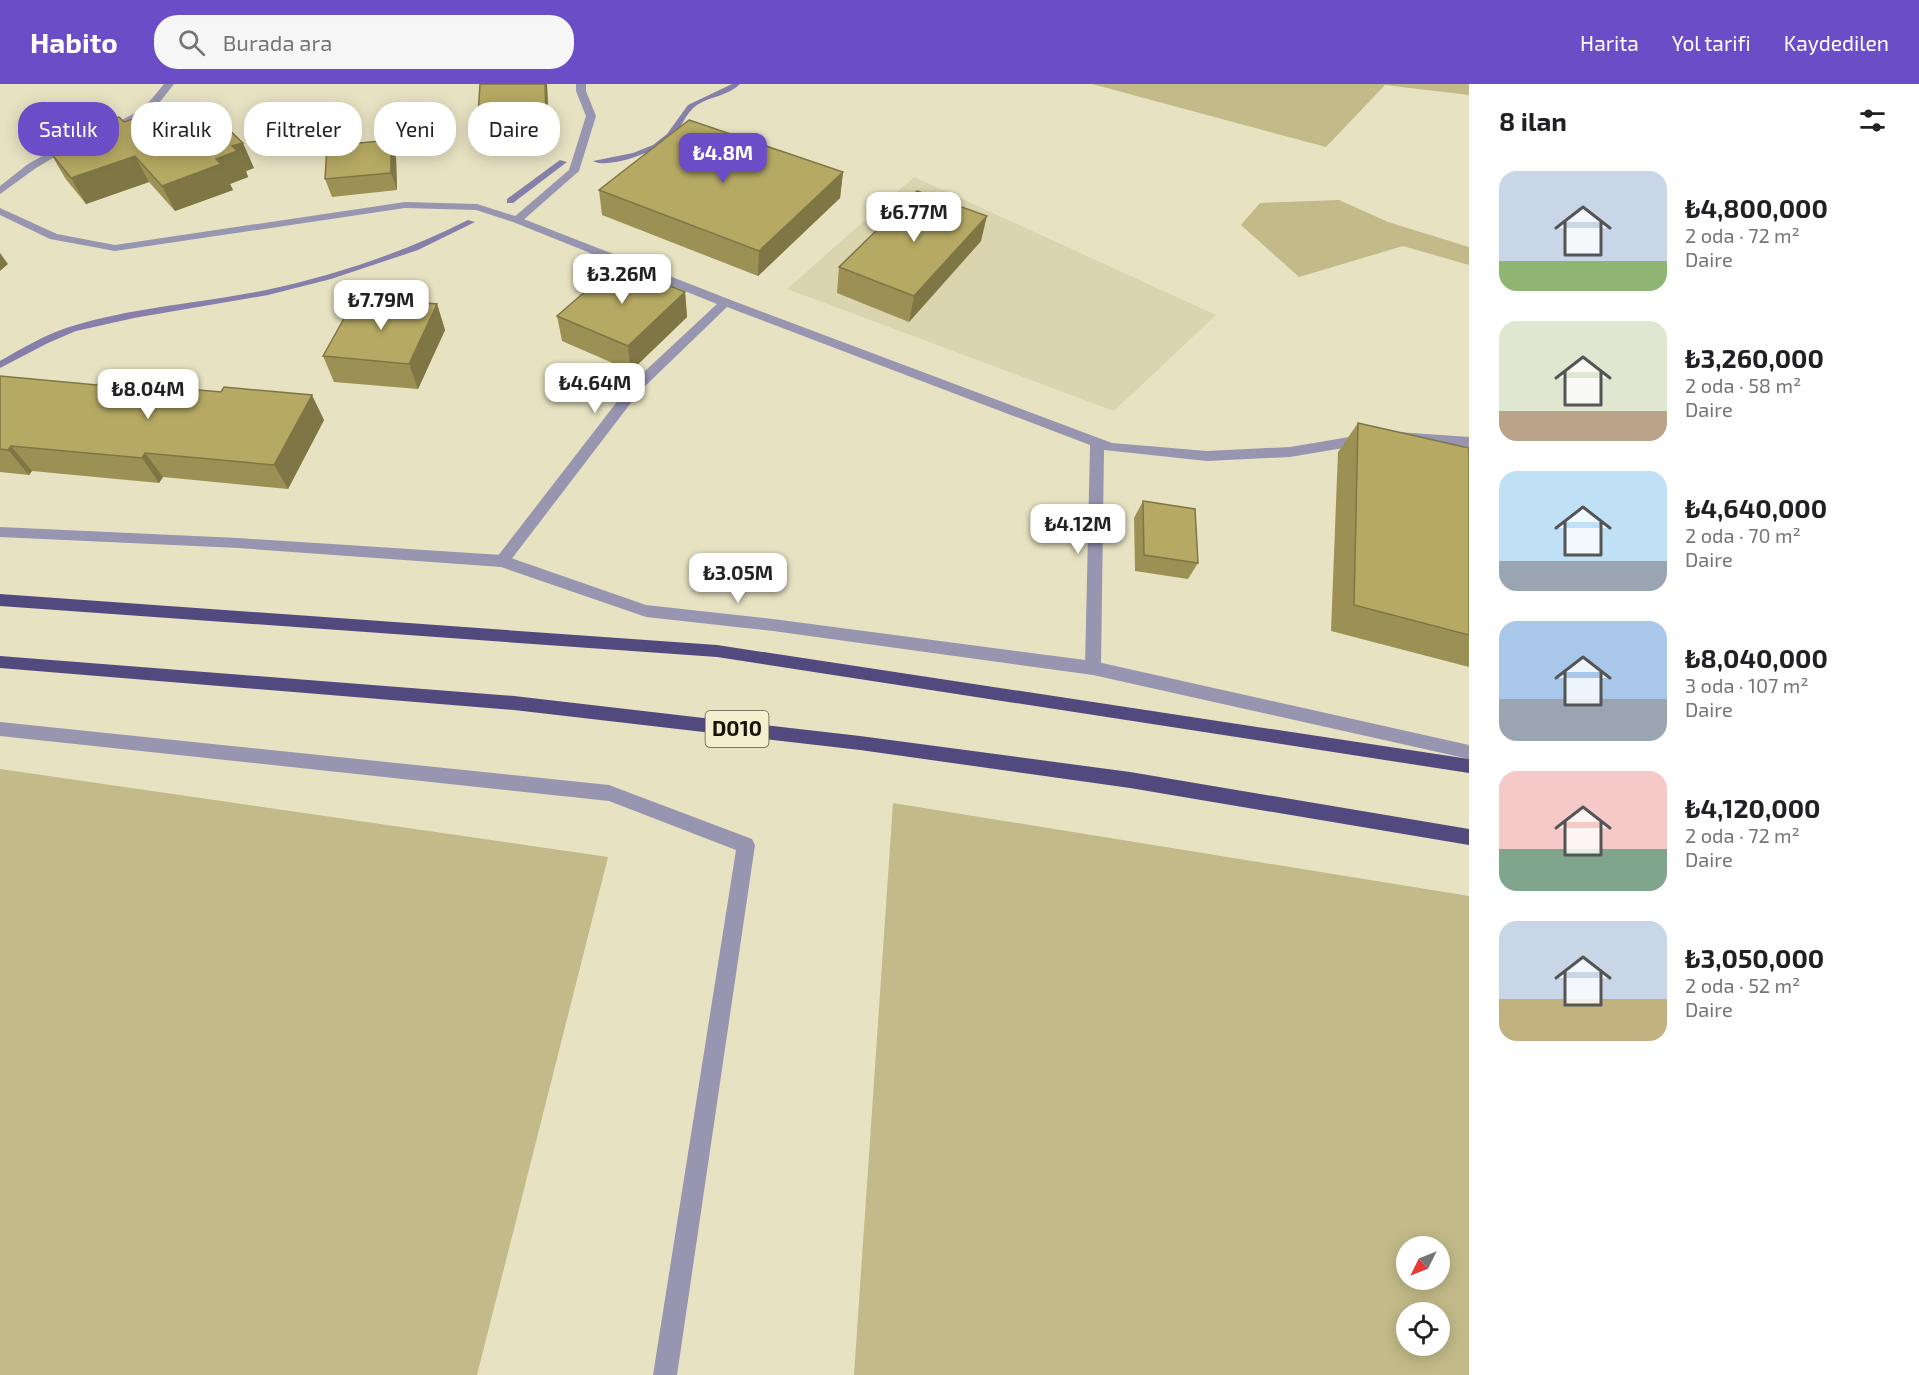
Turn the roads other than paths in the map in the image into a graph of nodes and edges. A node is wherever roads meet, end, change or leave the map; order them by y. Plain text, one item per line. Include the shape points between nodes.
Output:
1 (169, 84) edge
2 (581, 84) edge
3 (119, 126) edge
4 (48, 156) edge
5 (0, 191) edge
6 (0, 212) edge
7 (517, 220) junction
8 (726, 302) junction
9 (1096, 442) junction
10 (1469, 442) edge
11 (0, 532) edge
12 (502, 561) junction
13 (0, 600) edge
14 (0, 662) edge
15 (1093, 668) junction
16 (0, 729) edge
17 (1469, 752) edge
18 (1469, 766) edge
19 (1469, 837) edge
20 (665, 1375) edge

1 - 3 street via 148,110
2 - 7 street via 591,116 574,171
4 - 5 street
6 - 7 street via 54,237 115,248 405,206 477,207
7 - 8 street
8 - 9 street
8 - 12 street via 635,388
9 - 10 street via 1111,448 1207,456 1290,452 1381,437
9 - 15 street
11 - 12 street
12 - 15 street via 646,611
13 - 18 highway via 717,651
14 - 19 highway, D010 via 514,703 860,743 1130,780
15 - 17 street
16 - 20 street via 609,793 746,845

